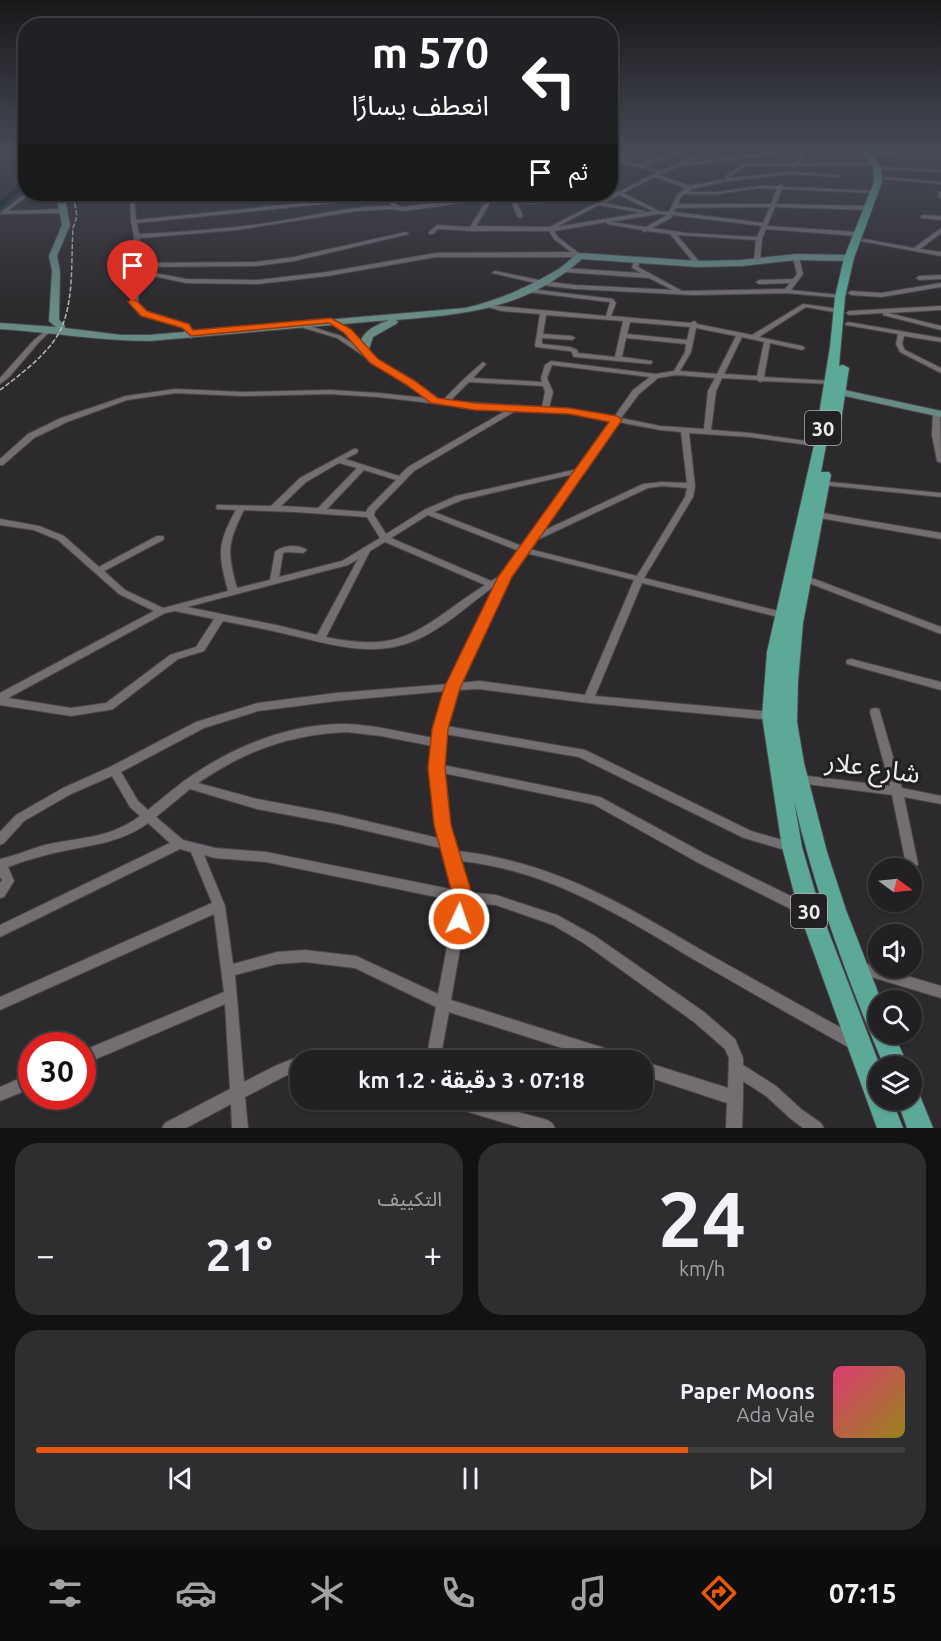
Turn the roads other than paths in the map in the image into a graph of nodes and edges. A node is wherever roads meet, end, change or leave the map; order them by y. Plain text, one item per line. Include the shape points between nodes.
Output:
1 (489, 201) edge
2 (17, 202) edge
3 (61, 202) edge
4 (133, 202) edge
5 (323, 202) edge
6 (391, 202) edge
7 (432, 202) edge
8 (456, 202) edge
9 (497, 202) edge
10 (501, 202) joint
11 (528, 202) edge
12 (604, 202) edge
13 (635, 202) edge
14 (677, 202) edge
15 (775, 202) edge
16 (873, 202) joint
17 (514, 203) junction
18 (439, 204) junction
19 (600, 204) junction
20 (674, 206) junction
21 (774, 206) junction
22 (397, 207) junction
23 (62, 211) junction
24 (650, 213) junction
25 (658, 213) junction
26 (672, 213) junction
27 (2, 215) edge
28 (520, 216) dead end
29 (576, 216) junction
30 (923, 217) dead end
31 (941, 218) edge
32 (134, 222) junction
33 (601, 222) junction
34 (764, 226) junction
35 (473, 228) junction
36 (551, 229) junction
37 (644, 230) junction
38 (941, 230) edge
39 (430, 233) dead end
40 (405, 234) dead end
41 (673, 234) junction
42 (137, 236) junction
43 (861, 237) junction
44 (759, 238) junction
45 (915, 250) junction
46 (941, 254) edge
47 (578, 255) junction
48 (796, 257) junction
49 (849, 258) junction
50 (637, 260) junction
51 (756, 261) junction
52 (698, 264) junction
53 (137, 268) junction
54 (564, 270) junction
55 (495, 273) dead end
56 (652, 276) junction
57 (941, 277) edge
58 (919, 278) dead end
59 (794, 281) junction
60 (542, 282) junction
61 (759, 282) dead end
62 (941, 285) edge
63 (523, 291) junction
64 (787, 291) junction
65 (681, 292) junction
66 (485, 304) junction
67 (846, 308) junction
68 (941, 308) edge
69 (876, 312) junction
70 (543, 313) junction
71 (609, 315) junction
72 (419, 316) junction
73 (627, 319) junction
74 (334, 322) junction
75 (0, 324) edge
76 (694, 324) junction
77 (49, 327) junction
78 (306, 327) junction
79 (941, 328) edge
80 (191, 334) junction
81 (740, 334) junction
82 (901, 334) junction
83 (540, 336) junction
84 (625, 336) junction
85 (756, 336) junction
86 (572, 338) dead end
87 (767, 340) junction
88 (941, 340) edge
89 (691, 342) junction
90 (802, 348) dead end
91 (365, 352) junction
92 (575, 355) junction
93 (618, 359) junction
94 (650, 362) dead end
95 (483, 364) dead end
96 (570, 366) junction
97 (941, 371) edge
98 (676, 373) junction
99 (656, 376) junction
100 (719, 377) junction
101 (466, 380) junction
102 (760, 380) junction
103 (0, 382) edge
104 (547, 384) junction
105 (836, 388) junction
106 (435, 401) junction
107 (445, 402) junction
108 (515, 408) junction
109 (545, 409) junction
110 (938, 413) edge
111 (617, 420) junction
112 (685, 431) junction
113 (707, 432) junction
114 (820, 445) junction
115 (354, 451) dead end
116 (339, 460) junction
117 (941, 461) edge
118 (0, 463) edge
119 (363, 468) junction
120 (578, 471) junction
121 (400, 479) junction
122 (823, 483) junction
123 (691, 486) junction
124 (941, 495) edge
125 (220, 507) dead end
126 (240, 508) junction
127 (274, 508) junction
128 (320, 511) junction
129 (427, 512) junction
130 (817, 514) junction
131 (370, 515) junction
132 (0, 522) edge
133 (941, 536) edge
134 (160, 538) dead end
135 (384, 538) junction
136 (533, 539) junction
137 (806, 543) junction
138 (303, 550) dead end
139 (524, 550) junction
140 (366, 552) junction
141 (803, 567) junction
142 (99, 570) junction
143 (505, 577) junction
144 (639, 579) junction
145 (274, 582) junction
146 (491, 584) junction
147 (233, 591) junction
148 (175, 608) junction
149 (162, 611) junction
150 (782, 615) junction
151 (220, 618) junction
152 (941, 631) edge
153 (320, 639) junction
154 (851, 662) dead end
155 (941, 686) edge
156 (452, 688) junction
157 (0, 699) edge
158 (589, 699) junction
159 (874, 712) dead end
160 (771, 716) junction
161 (440, 729) junction
162 (437, 743) junction
163 (437, 768) junction
164 (114, 770) junction
165 (799, 779) junction
166 (188, 784) junction
167 (897, 791) junction
168 (941, 800) edge
169 (149, 817) junction
170 (0, 840) edge
171 (180, 844) junction
172 (792, 847) junction
173 (196, 850) junction
174 (451, 850) junction
175 (911, 858) edge
176 (0, 865) edge
177 (0, 893) edge
178 (463, 897) junction
179 (219, 906) junction
180 (810, 912) junction
181 (0, 931) edge
182 (855, 967) junction
183 (228, 971) junction
184 (941, 992) edge
185 (231, 995) junction
186 (868, 998) edge
187 (0, 1004) edge
188 (444, 1004) junction
189 (861, 1046) junction
190 (435, 1050) edge
191 (589, 1050) edge
192 (96, 1052) edge
193 (868, 1066) edge
194 (290, 1067) edge
195 (736, 1069) junction
196 (653, 1072) edge
197 (18, 1086) edge
198 (0, 1094) edge
199 (237, 1095) junction
200 (736, 1098) junction
201 (486, 1110) edge
202 (883, 1110) edge
203 (913, 1110) edge
204 (170, 1128) edge
205 (240, 1128) edge
206 (547, 1128) edge
207 (734, 1128) edge
208 (816, 1128) edge
209 (890, 1128) edge
210 (920, 1128) edge

1 - 35 street
2 - 27 street
3 - 23 street
4 - 32 street
5 - 32 street
6 - 22 street
7 - 18 street
8 - 18 street
9 - 10 street
10 - 17 street
11 - 17 street
12 - 19 street
13 - 25 street
14 - 20 street
15 - 21 street
16 - 21 street
16 - 43 main road, 30
17 - 28 street
18 - 22 street
19 - 24 street
19 - 29 street
20 - 21 street
20 - 26 street
21 - 34 street
22 - 42 street via 231,230
23 - 27 street
23 - 77 street via 66,225 53,256 56,271
24 - 25 street
24 - 33 street
25 - 26 street
26 - 34 street
26 - 37 street
29 - 33 street
29 - 36 street
30 - 31 street
32 - 42 street
33 - 36 street
33 - 37 street
34 - 43 street
34 - 44 street
35 - 36 street
35 - 39 street via 437,227
36 - 47 street via 556,238
37 - 41 street
38 - 45 street
40 - 53 street via 256,264
41 - 44 street
41 - 52 street
42 - 53 street
43 - 45 street
43 - 49 main road, 30
43 - 67 main road, 30
44 - 51 street
45 - 46 street
47 - 50 street
47 - 53 street via 430,256 258,282 186,281
47 - 54 street
48 - 49 street
48 - 51 street
48 - 59 street via 801,271
49 - 67 main road, 30
50 - 52 street
50 - 56 street via 635,267
51 - 52 street
53 - 80 street via 135,305 144,314 185,326
54 - 56 street
54 - 60 street
55 - 60 street
56 - 65 street
57 - 58 street
59 - 61 street
59 - 64 street
60 - 63 street
60 - 65 street
62 - 67 street via 881,295
63 - 66 street
63 - 71 street via 611,300
64 - 65 street
64 - 67 street
66 - 70 street
66 - 71 street
66 - 72 street via 465,312
66 - 74 street
67 - 69 street
67 - 82 street
67 - 85 street via 805,306
67 - 105 main road, 30
68 - 69 street
69 - 79 street
70 - 73 street
70 - 83 street
71 - 76 street
72 - 74 street
72 - 91 street via 374,331 365,341
73 - 76 street
73 - 84 street
74 - 78 street
74 - 80 street
74 - 91 street
75 - 77 street
76 - 81 street
76 - 85 street
76 - 89 street
77 - 80 street via 121,338
77 - 103 street
78 - 80 street
78 - 91 street via 330,333
81 - 85 street
81 - 100 street
82 - 88 street
82 - 97 street via 902,351
83 - 86 street
83 - 92 street via 538,346 575,351
84 - 89 street
84 - 93 street
85 - 87 street
87 - 90 street
87 - 102 street
89 - 98 street
91 - 106 street
92 - 93 street
92 - 96 street
93 - 94 street
95 - 101 street
96 - 99 street
96 - 104 street via 548,365 544,378
98 - 99 street
98 - 100 street
99 - 111 street via 636,392
100 - 102 street
100 - 113 street via 710,399
101 - 104 street
101 - 107 street
102 - 105 street
104 - 109 street
105 - 110 street
105 - 114 main road, 30
105 - 122 main road, 30
106 - 107 street
106 - 118 street via 343,392 145,394 108,403 47,428 31,436
107 - 108 street
108 - 109 street
108 - 121 street
109 - 111 street
110 - 117 street
111 - 112 street
111 - 120 street
112 - 113 street
112 - 123 street
113 - 114 street
114 - 137 main road, 30
115 - 116 street
116 - 119 street
116 - 127 street via 303,480
119 - 121 street
119 - 128 street
120 - 129 street via 479,492
120 - 136 street
121 - 131 street via 375,503
122 - 124 street
122 - 130 main road, 30
123 - 136 street via 646,486
123 - 144 street via 685,506
125 - 126 street
126 - 127 street
126 - 147 street via 223,548
127 - 128 street
128 - 131 street
129 - 135 street
129 - 139 street
130 - 133 street
130 - 137 main road, 30
131 - 135 street
132 - 142 street via 36,528 62,538
134 - 142 street
135 - 140 street
135 - 146 street
136 - 139 street
137 - 141 main road, 30
138 - 145 street via 281,550
139 - 143 street
139 - 144 street
140 - 145 street via 345,563
140 - 153 street
141 - 150 main road, 30
141 - 152 street
141 - 165 main road, 30 via 788,710
142 - 149 street via 122,592
143 - 146 street
143 - 156 street
144 - 150 street
144 - 158 street
145 - 147 street
146 - 153 street via 440,621 396,644 362,648
147 - 148 street
148 - 149 street
148 - 151 street
149 - 157 street
150 - 160 main road, 30 via 773,669
151 - 153 street
151 - 157 street via 200,649 174,657 109,706 71,712
154 - 155 street
156 - 158 street via 486,686
156 - 161 street
156 - 164 street via 258,707 200,725
158 - 160 street
159 - 167 street
160 - 172 main road, 30
161 - 162 street
161 - 172 street via 581,753 748,835
162 - 163 street
162 - 166 street via 348,728 308,731 252,746
163 - 174 street via 439,804
163 - 180 street via 596,800
164 - 169 street via 126,794
164 - 170 street via 20,818
165 - 167 street, شارع علار
165 - 182 main road, 30 via 826,886
166 - 169 street
166 - 174 street via 242,801 338,819
167 - 168 street, شارع علار
167 - 175 street
169 - 171 street
169 - 176 street via 118,835 53,848
171 - 173 street
171 - 181 street
172 - 180 main road, 30
173 - 178 street via 266,857
173 - 179 street
174 - 178 street
174 - 189 street via 543,874 594,895
176 - 177 street via 8,881
178 - 188 street
178 - 195 street via 496,900 524,909 557,921 590,940 720,1035 730,1044
179 - 183 street
179 - 187 street
180 - 189 main road, 30
182 - 184 street
182 - 186 main road, 30
183 - 185 street
183 - 188 street via 277,958 339,958 368,966
185 - 192 street
185 - 199 street
188 - 190 street
188 - 191 street
189 - 193 main road, 30
194 - 199 street
195 - 200 street
195 - 208 street via 771,1091
196 - 200 street
197 - 198 street
199 - 204 street
199 - 205 street
200 - 207 street
201 - 206 street
202 - 209 main road, 30
203 - 210 main road

